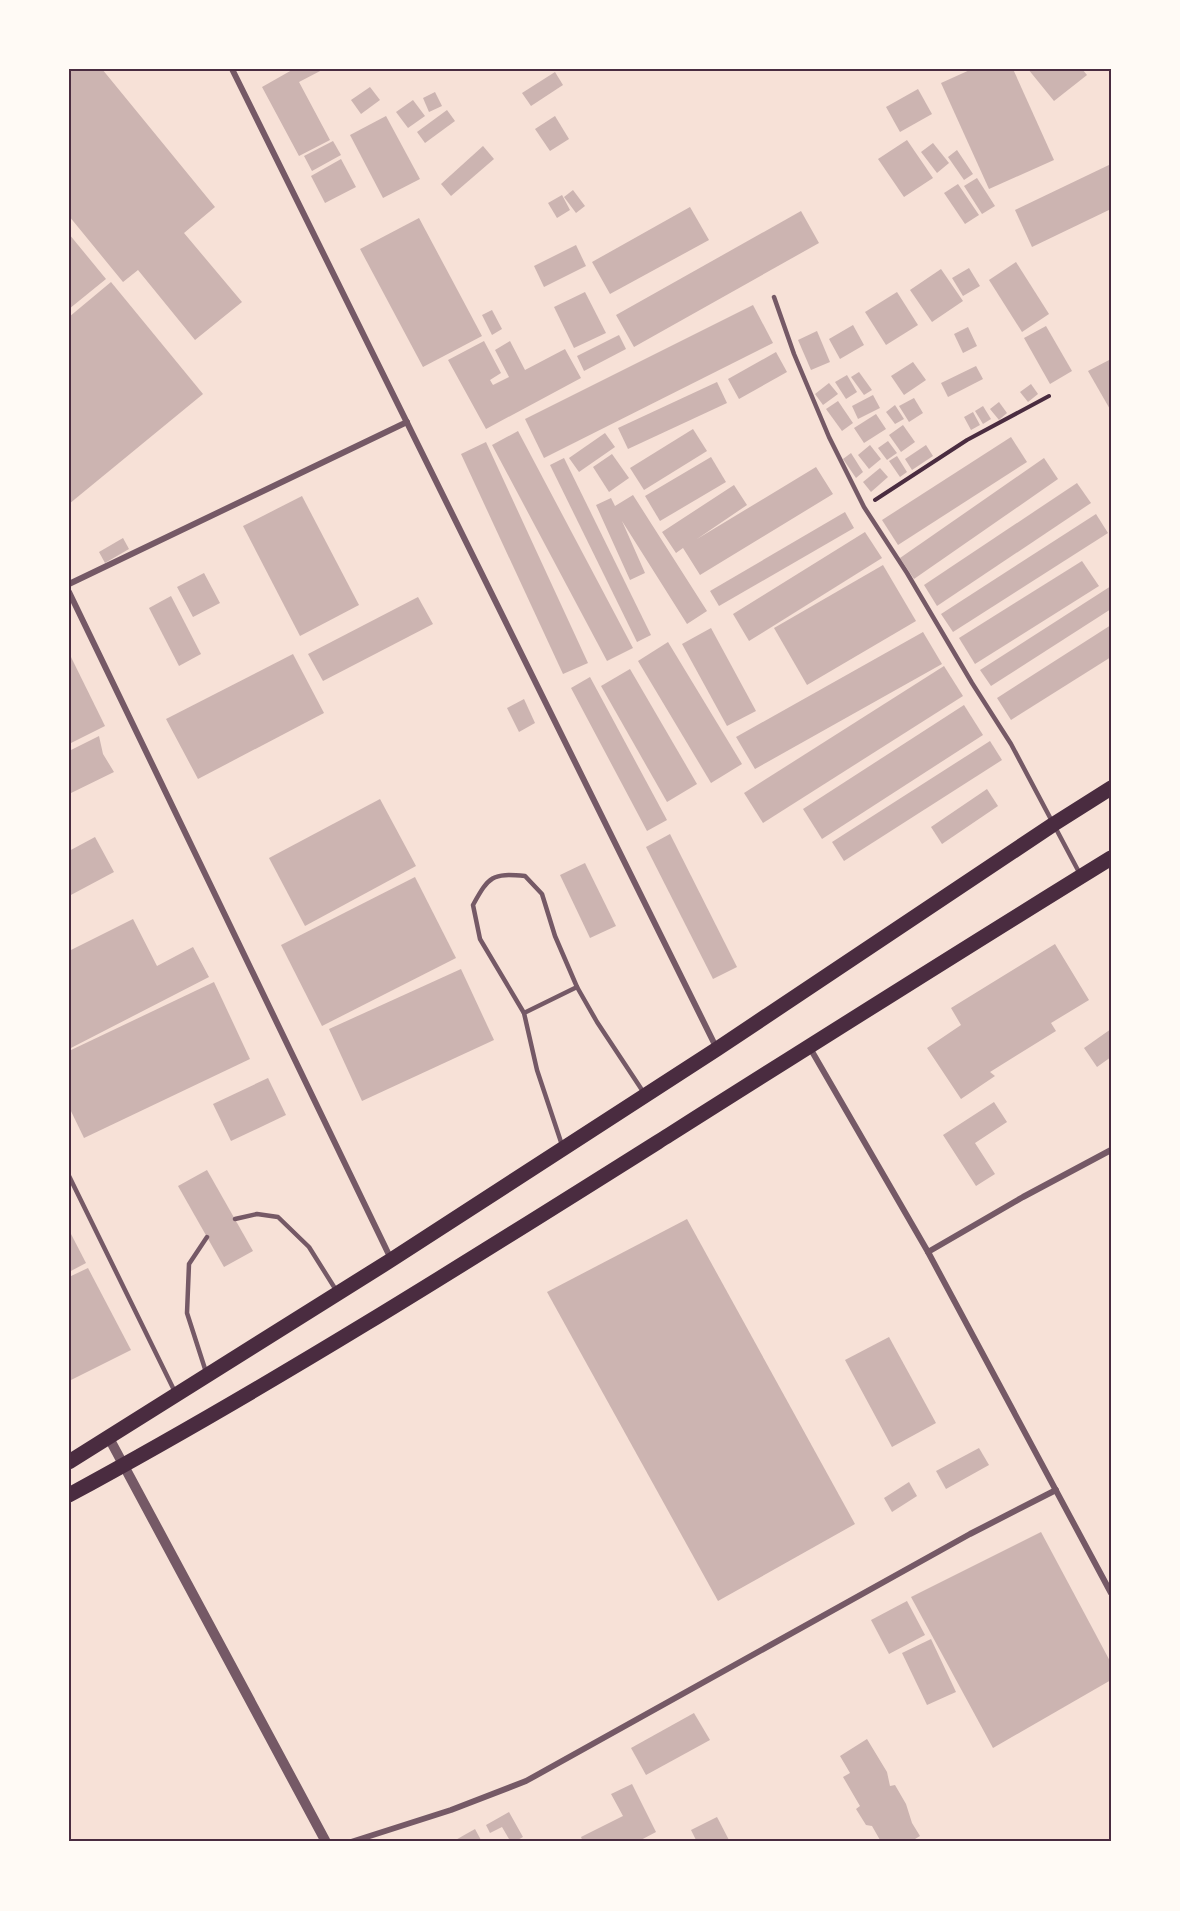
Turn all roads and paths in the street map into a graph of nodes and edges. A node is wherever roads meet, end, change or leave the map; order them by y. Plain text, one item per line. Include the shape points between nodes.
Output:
1 (232, 69) edge
2 (774, 297) dead end
3 (1049, 396) dead end
4 (407, 422) junction
5 (864, 507) junction
6 (69, 584) edge
7 (69, 592) edge
8 (1111, 788) edge
9 (1054, 824) junction
10 (1111, 858) edge
11 (1082, 876) junction
12 (577, 987) junction
13 (524, 1013) junction
14 (809, 1047) junction
15 (717, 1049) junction
16 (645, 1095) junction
17 (563, 1147) junction
18 (1111, 1150) edge
19 (69, 1176) edge
20 (235, 1219) dead end
21 (207, 1237) dead end
22 (928, 1252) junction
23 (391, 1260) junction
24 (338, 1293) junction
25 (207, 1375) junction
26 (176, 1396) junction
27 (109, 1438) junction
28 (69, 1462) edge
29 (124, 1465) junction
30 (1056, 1490) junction
31 (69, 1495) edge
32 (1111, 1593) edge
33 (326, 1842) edge
34 (351, 1842) edge

1 - 4 street
2 - 5 lane via 829,437
3 - 5 path via 967,440
4 - 6 street
4 - 15 street
5 - 9 lane via 1011,744
7 - 23 street
8 - 9 main road
9 - 11 lane
9 - 15 main road
10 - 11 main road
11 - 14 main road
12 - 13 lane
12 - 13 lane via 542,894 525,876 502,874 485,882 473,905 480,939
12 - 16 lane
13 - 17 lane via 537,1070
14 - 22 street
14 - 29 main road via 481,1253
15 - 16 main road
16 - 17 main road
17 - 23 main road
18 - 22 street
19 - 26 lane
20 - 24 lane via 257,1214 278,1216 309,1247
21 - 25 lane via 189,1264 187,1313
22 - 30 street
23 - 24 main road
24 - 25 main road
25 - 26 main road
26 - 27 main road
27 - 28 main road
27 - 29 street
29 - 31 main road
29 - 33 street
30 - 32 street
30 - 34 street via 960,1539 526,1781

